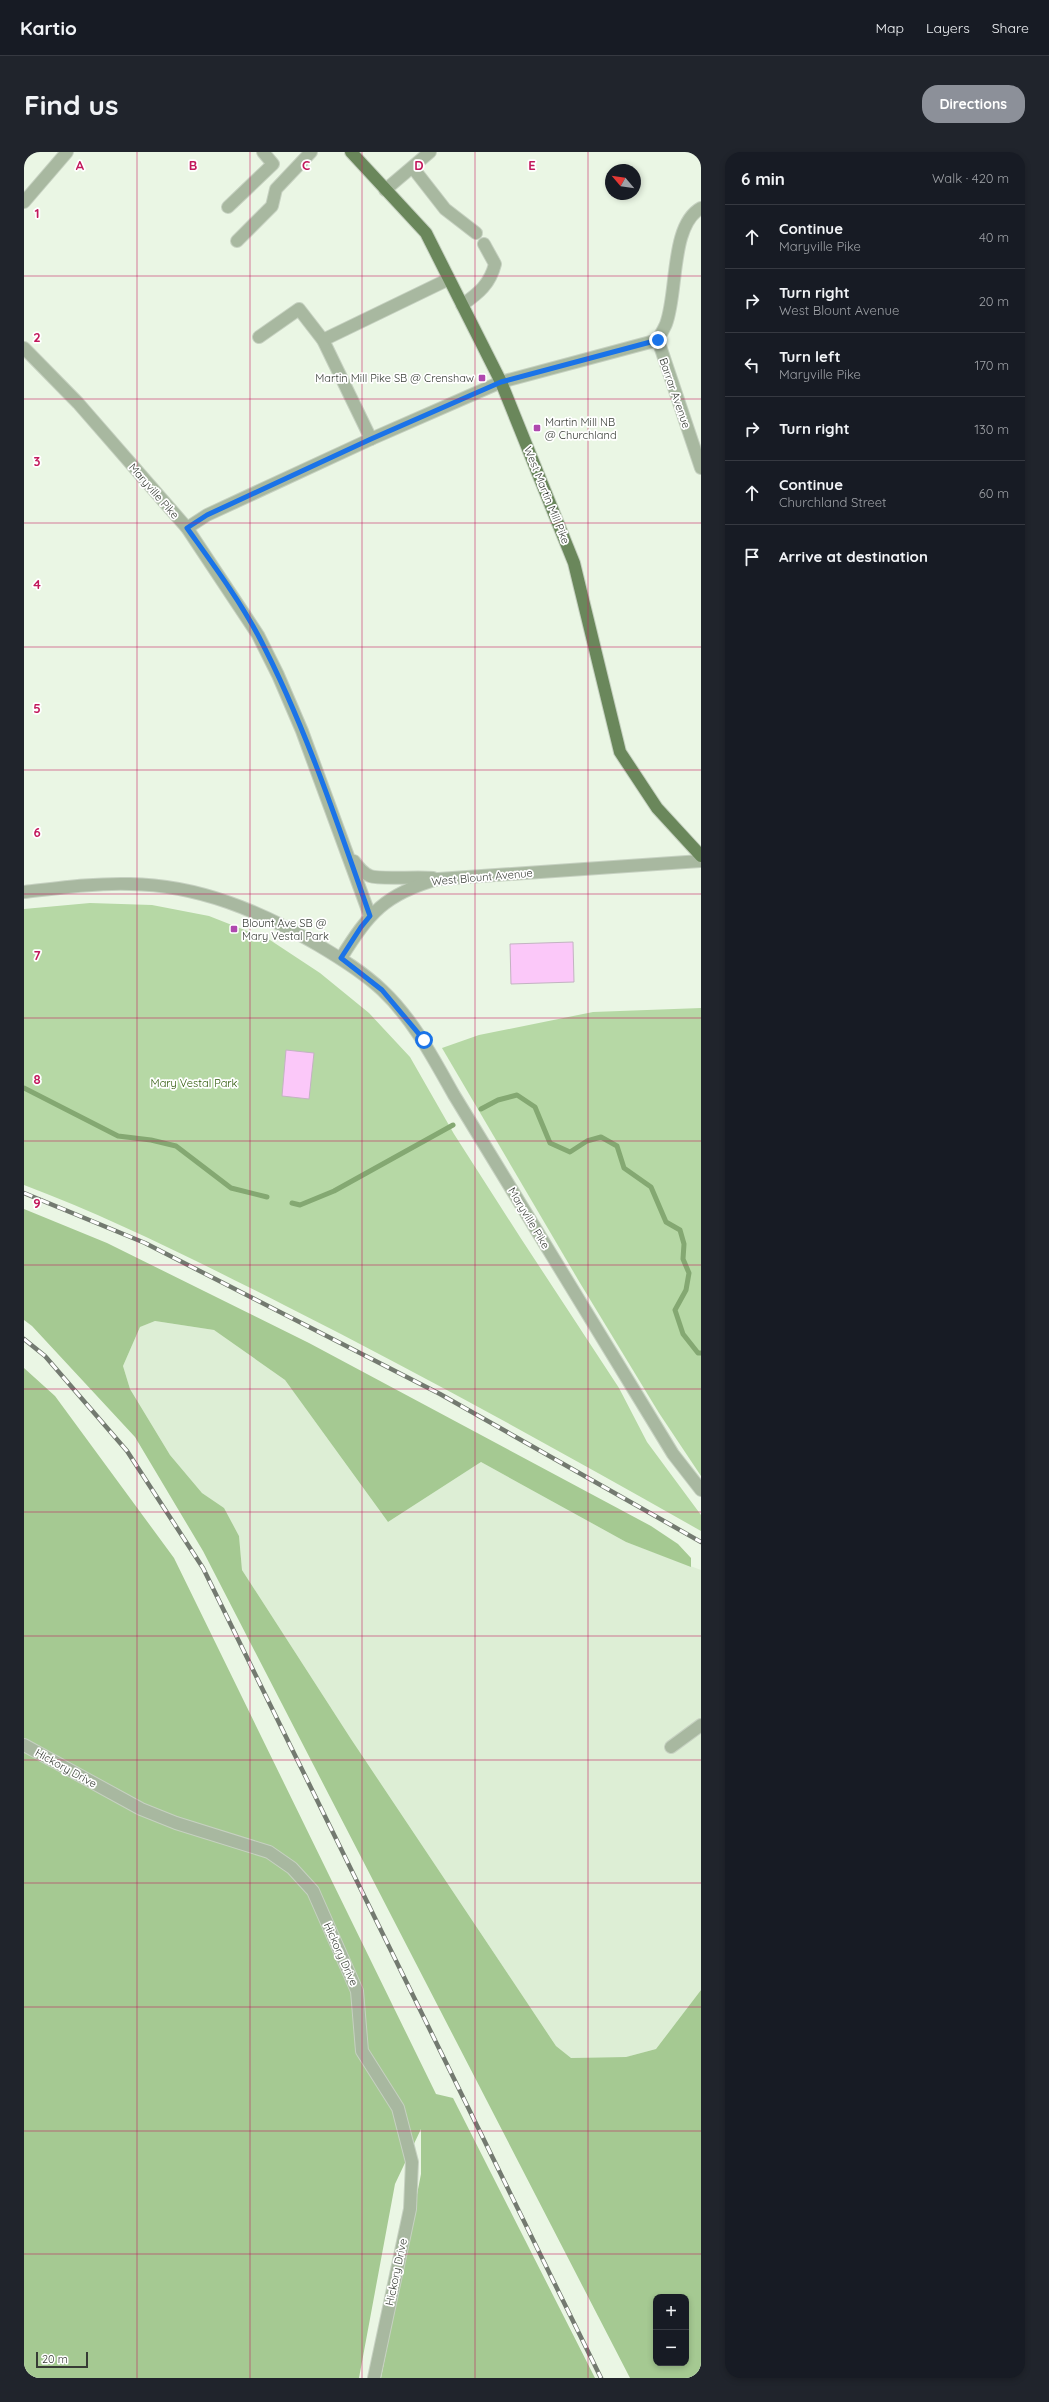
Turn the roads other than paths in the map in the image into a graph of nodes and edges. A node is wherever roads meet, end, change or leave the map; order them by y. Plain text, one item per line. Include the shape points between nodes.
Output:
1 (67, 152) edge
2 (263, 152) edge
3 (311, 152) edge
4 (351, 152) edge
5 (430, 152) edge
6 (412, 168) junction
7 (385, 190) junction
8 (24, 202) edge
9 (228, 207) dead end
10 (701, 208) edge
11 (476, 233) dead end
12 (237, 241) dead end
13 (484, 244) dead end
14 (449, 280) junction
15 (462, 305) junction
16 (259, 337) dead end
17 (323, 340) junction
18 (658, 340) junction
19 (24, 348) edge
20 (501, 382) junction
21 (371, 439) junction
22 (701, 468) edge
23 (187, 528) junction
24 (348, 852) junction
25 (701, 856) edge
26 (701, 861) edge
27 (438, 879) junction
28 (24, 892) edge
29 (370, 916) junction
30 (341, 958) junction
31 (701, 1490) edge
32 (701, 1725) edge
33 (24, 1745) edge
34 (671, 1746) dead end
35 (374, 2378) edge

1 - 8 street
2 - 9 street via 273,164
3 - 12 street via 276,189 272,206
4 - 7 main road, West Martin Mill Pike
5 - 6 street
6 - 7 street
6 - 11 street via 444,209
7 - 14 main road, West Martin Mill Pike via 426,234
10 - 18 street via 694,212 687,222 667,323
13 - 15 street via 495,264 492,277 480,292
14 - 15 main road, West Martin Mill Pike
14 - 17 street
15 - 20 main road, West Martin Mill Pike
16 - 17 street via 299,309
17 - 21 street
18 - 20 street
18 - 22 street, Barrar Avenue
19 - 23 street, Maryville Pike via 78,403
20 - 21 street
20 - 25 main road, West Martin Mill Pike via 574,563 620,752 657,808
21 - 23 street via 207,515
23 - 24 street, Maryville Pike via 258,635 278,675
24 - 27 street via 358,868 370,876
24 - 29 street, Maryville Pike
26 - 27 street, West Blount Avenue
27 - 29 street, West Blount Avenue via 416,885 398,894 380,905
28 - 30 street via 93,884 131,884 204,894 261,914
29 - 30 street, West Blount Avenue
30 - 31 street, Maryville Pike via 382,990 424,1040 454,1095 673,1454
32 - 34 street
33 - 35 street, Hickory Drive via 140,1809 269,1852 292,1868 313,1891 357,1991 362,2051 398,2108 412,2162 410,2209

